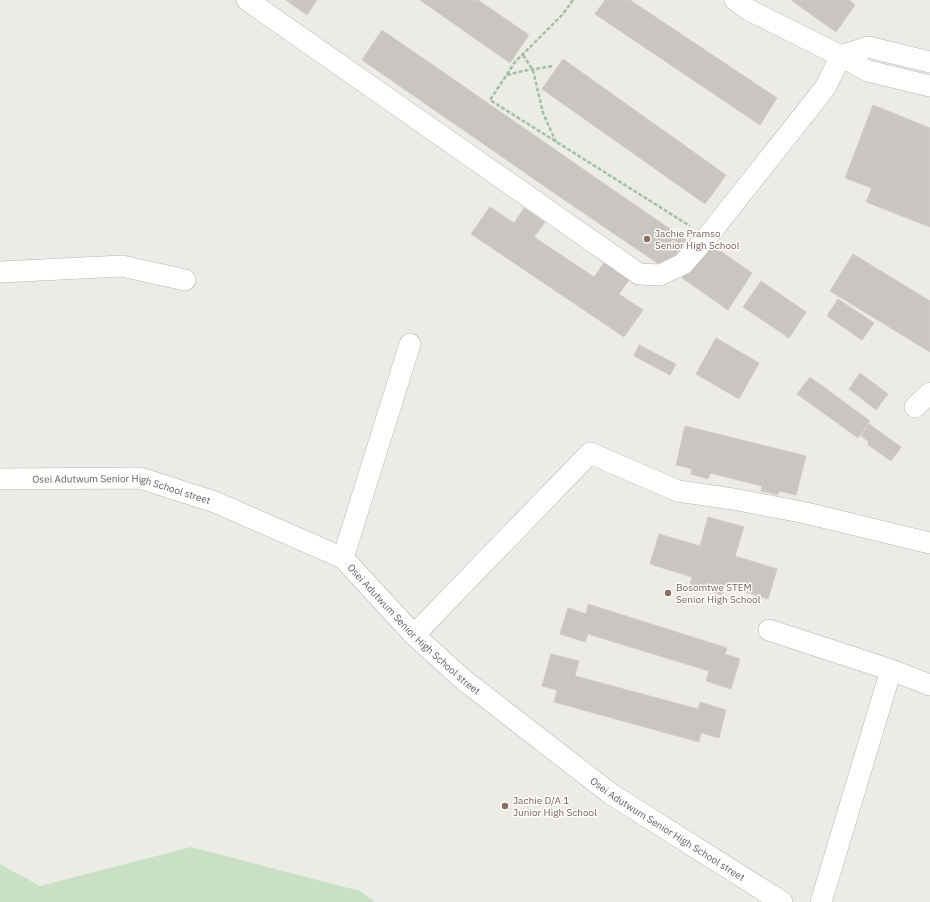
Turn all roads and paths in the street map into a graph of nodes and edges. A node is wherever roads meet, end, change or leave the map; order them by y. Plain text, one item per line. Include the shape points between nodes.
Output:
1 (247, 0) edge
2 (573, 0) edge
3 (735, 0) edge
4 (523, 55) junction
5 (841, 56) junction
6 (930, 62) edge
7 (553, 66) dead end
8 (533, 70) junction
9 (506, 75) junction
10 (930, 86) edge
11 (557, 142) junction
12 (707, 237) junction
13 (0, 272) edge
14 (185, 280) dead end
15 (410, 344) dead end
16 (930, 393) edge
17 (915, 407) dead end
18 (0, 479) edge
19 (930, 543) edge
20 (343, 558) junction
21 (769, 630) dead end
22 (414, 635) junction
23 (891, 670) junction
24 (930, 685) edge
25 (782, 902) edge
26 (822, 902) edge

1 - 12 street via 639,274 660,275 683,264
2 - 4 path via 563,14
3 - 5 street via 749,10
4 - 8 path
4 - 9 path
5 - 6 street via 868,47
5 - 10 street via 868,71
5 - 12 street via 824,88
7 - 8 path
8 - 9 path
8 - 11 path via 542,113
9 - 11 path via 490,100
11 - 12 path
13 - 14 street via 122,266
15 - 20 street
16 - 17 street
18 - 20 street, Osei Adutwum Senior High School street via 140,478 215,502
19 - 22 street via 799,512 733,499 678,492 590,453
20 - 22 street, Osei Adutwum Senior High School street
21 - 23 street
22 - 25 street, Osei Adutwum Senior High School street via 465,681 611,794
23 - 24 street
23 - 26 street

